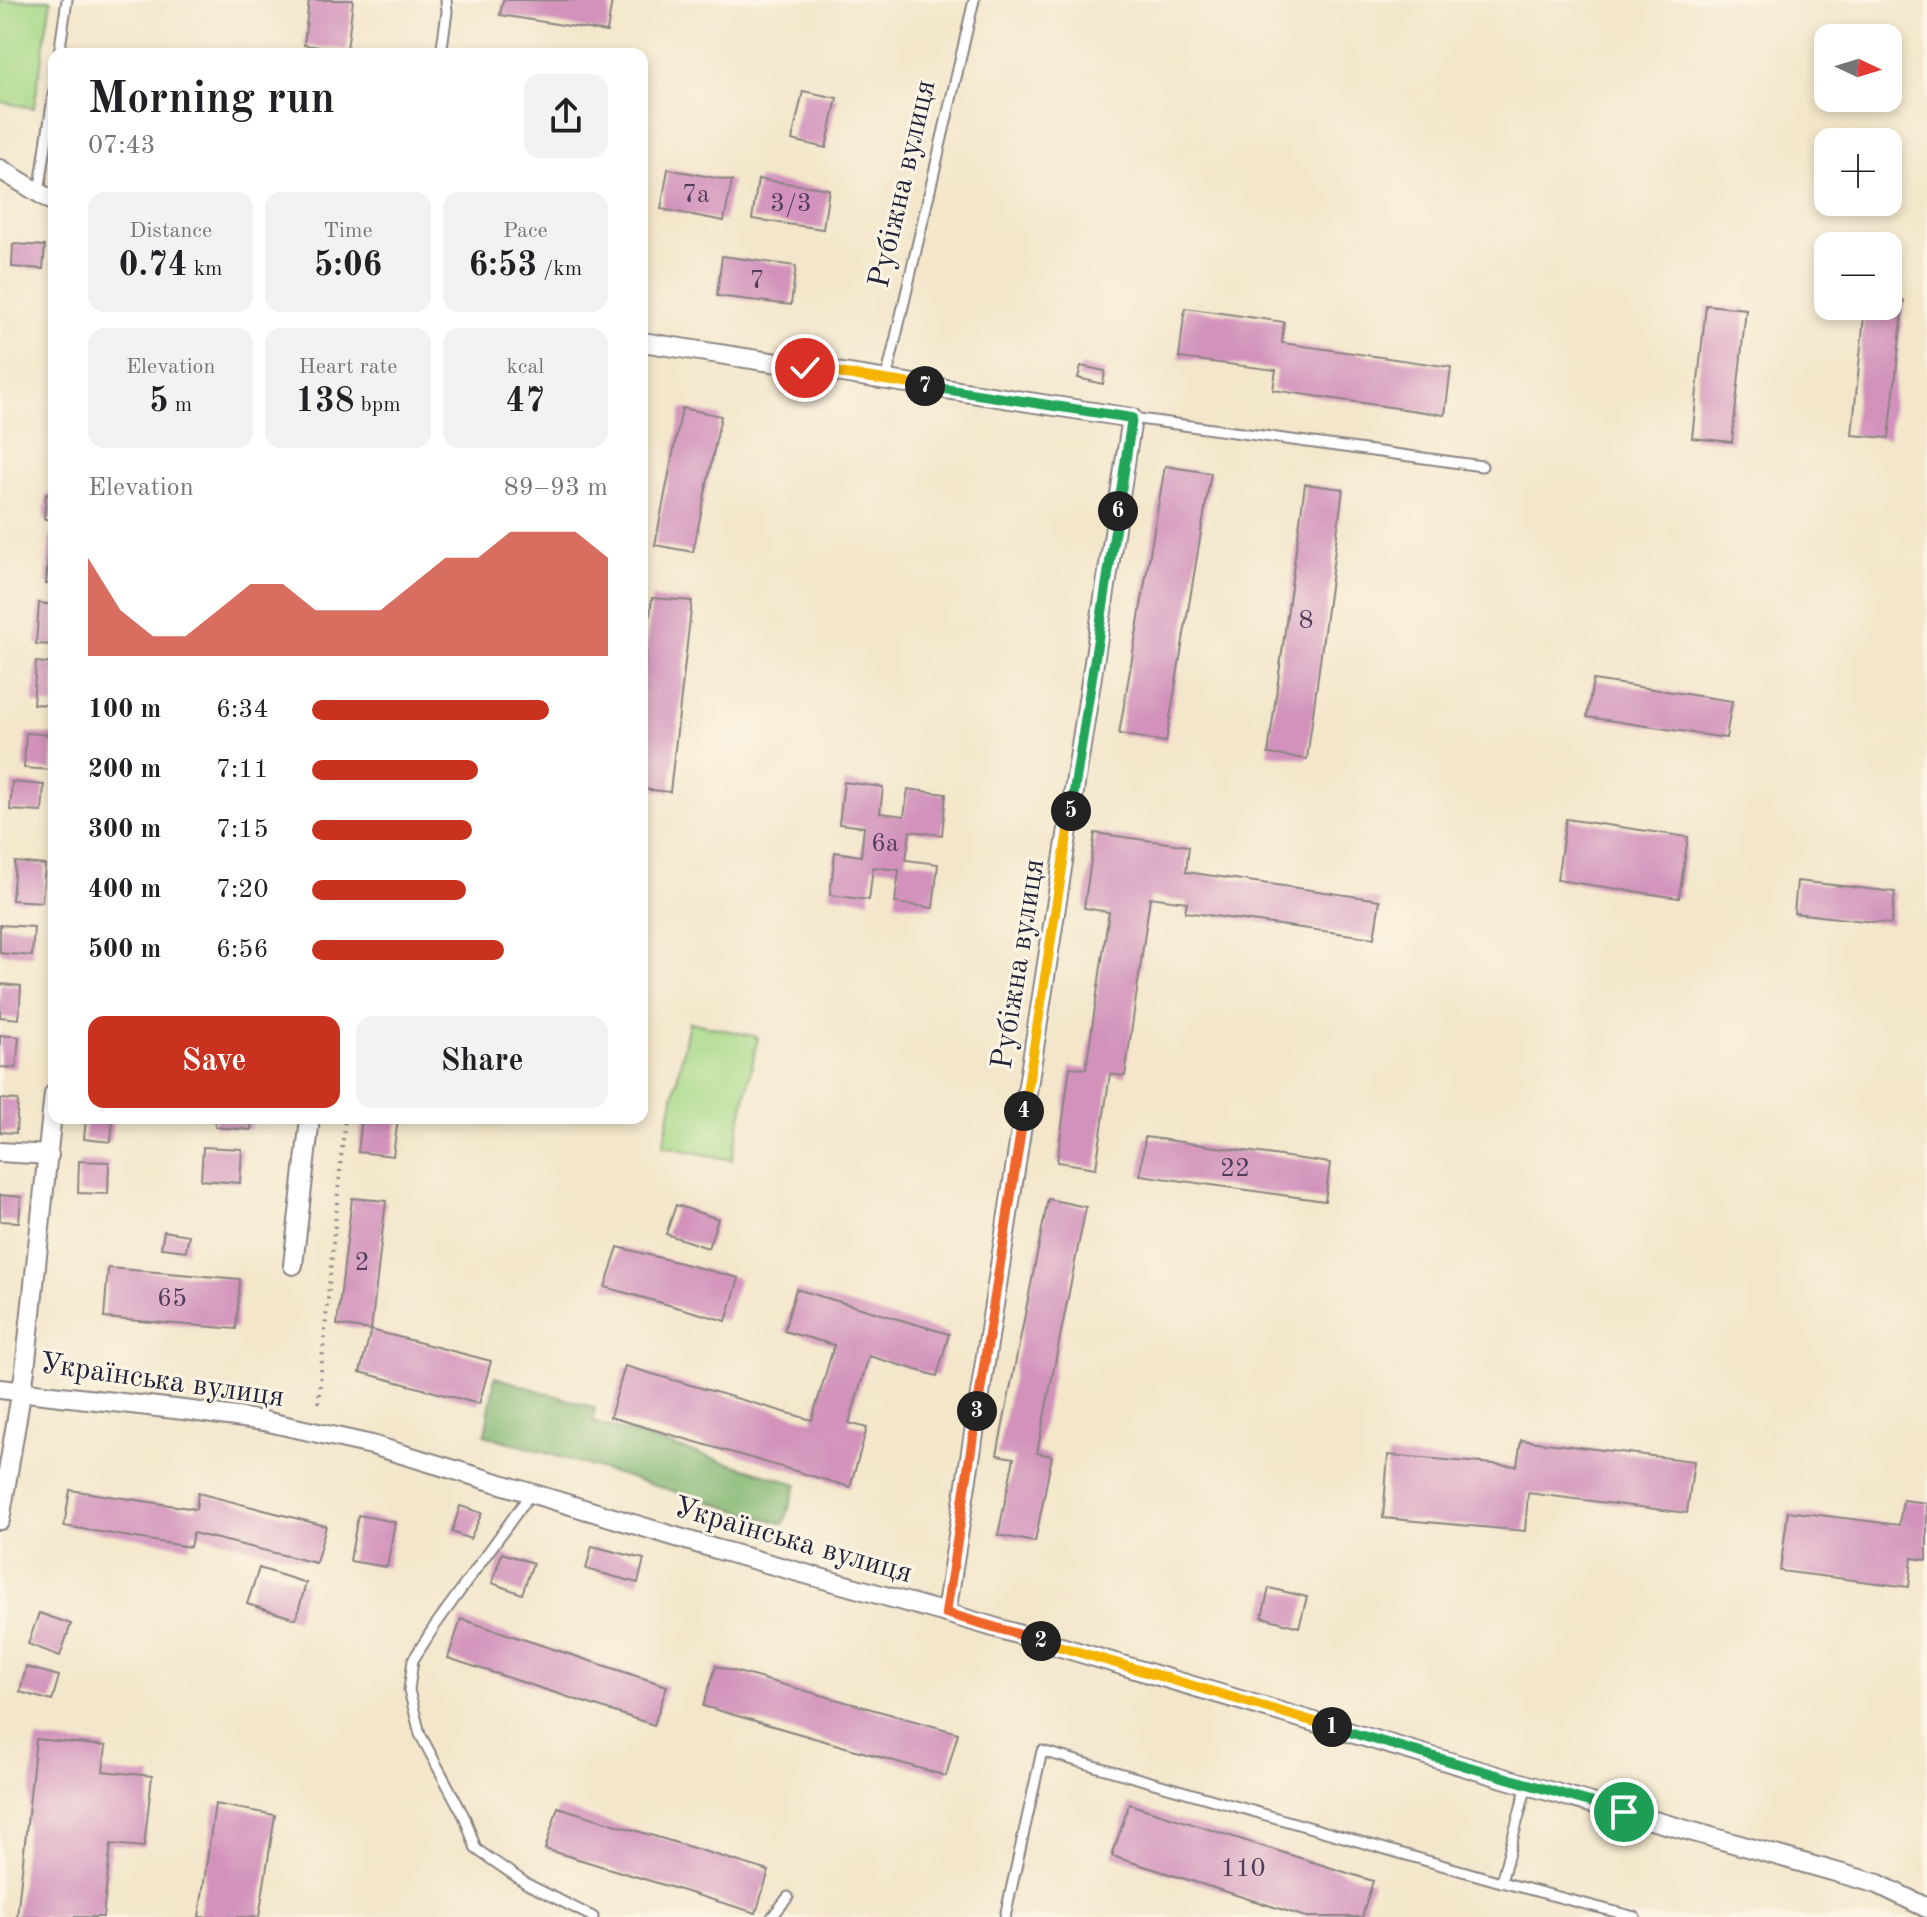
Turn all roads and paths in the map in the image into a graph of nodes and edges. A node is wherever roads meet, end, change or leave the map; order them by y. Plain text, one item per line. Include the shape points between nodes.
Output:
1 (67, 0) edge
2 (446, 0) edge
3 (974, 0) edge
4 (60, 48) edge
5 (442, 48) edge
6 (0, 169) edge
7 (48, 171) edge
8 (46, 198) edge
9 (648, 343) edge
10 (886, 380) junction
11 (1132, 418) junction
12 (1482, 466) dead end
13 (52, 1124) edge
14 (309, 1124) edge
15 (344, 1124) edge
16 (0, 1152) edge
17 (49, 1155) junction
18 (293, 1265) dead end
19 (0, 1389) edge
20 (22, 1390) junction
21 (318, 1403) dead end
22 (531, 1493) junction
23 (0, 1520) edge
24 (946, 1613) junction
25 (1527, 1785) junction
26 (1501, 1882) junction
27 (788, 1897) dead end
28 (1927, 1908) edge
29 (593, 1917) edge
30 (772, 1917) edge
31 (1005, 1917) edge
32 (1635, 1917) edge

1 - 4 lane
2 - 5 lane
3 - 10 lane, Рубіжна вулиця
6 - 8 street
7 - 8 lane
9 - 10 street
10 - 11 street
11 - 12 lane
11 - 24 street, Рубіжна вулиця
13 - 17 street
14 - 18 street
15 - 21 path
16 - 17 street
17 - 20 street
19 - 20 street, Українська вулиця
20 - 22 street, Українська вулиця via 264,1421 372,1445
20 - 23 street
22 - 24 street, Українська вулиця
22 - 29 lane via 413,1660 409,1690 420,1734 476,1849 527,1884
24 - 25 street, Українська вулиця
25 - 26 lane
25 - 28 street, Українська вулиця via 1878,1884
26 - 31 lane via 1042,1751
26 - 32 lane
27 - 30 lane

